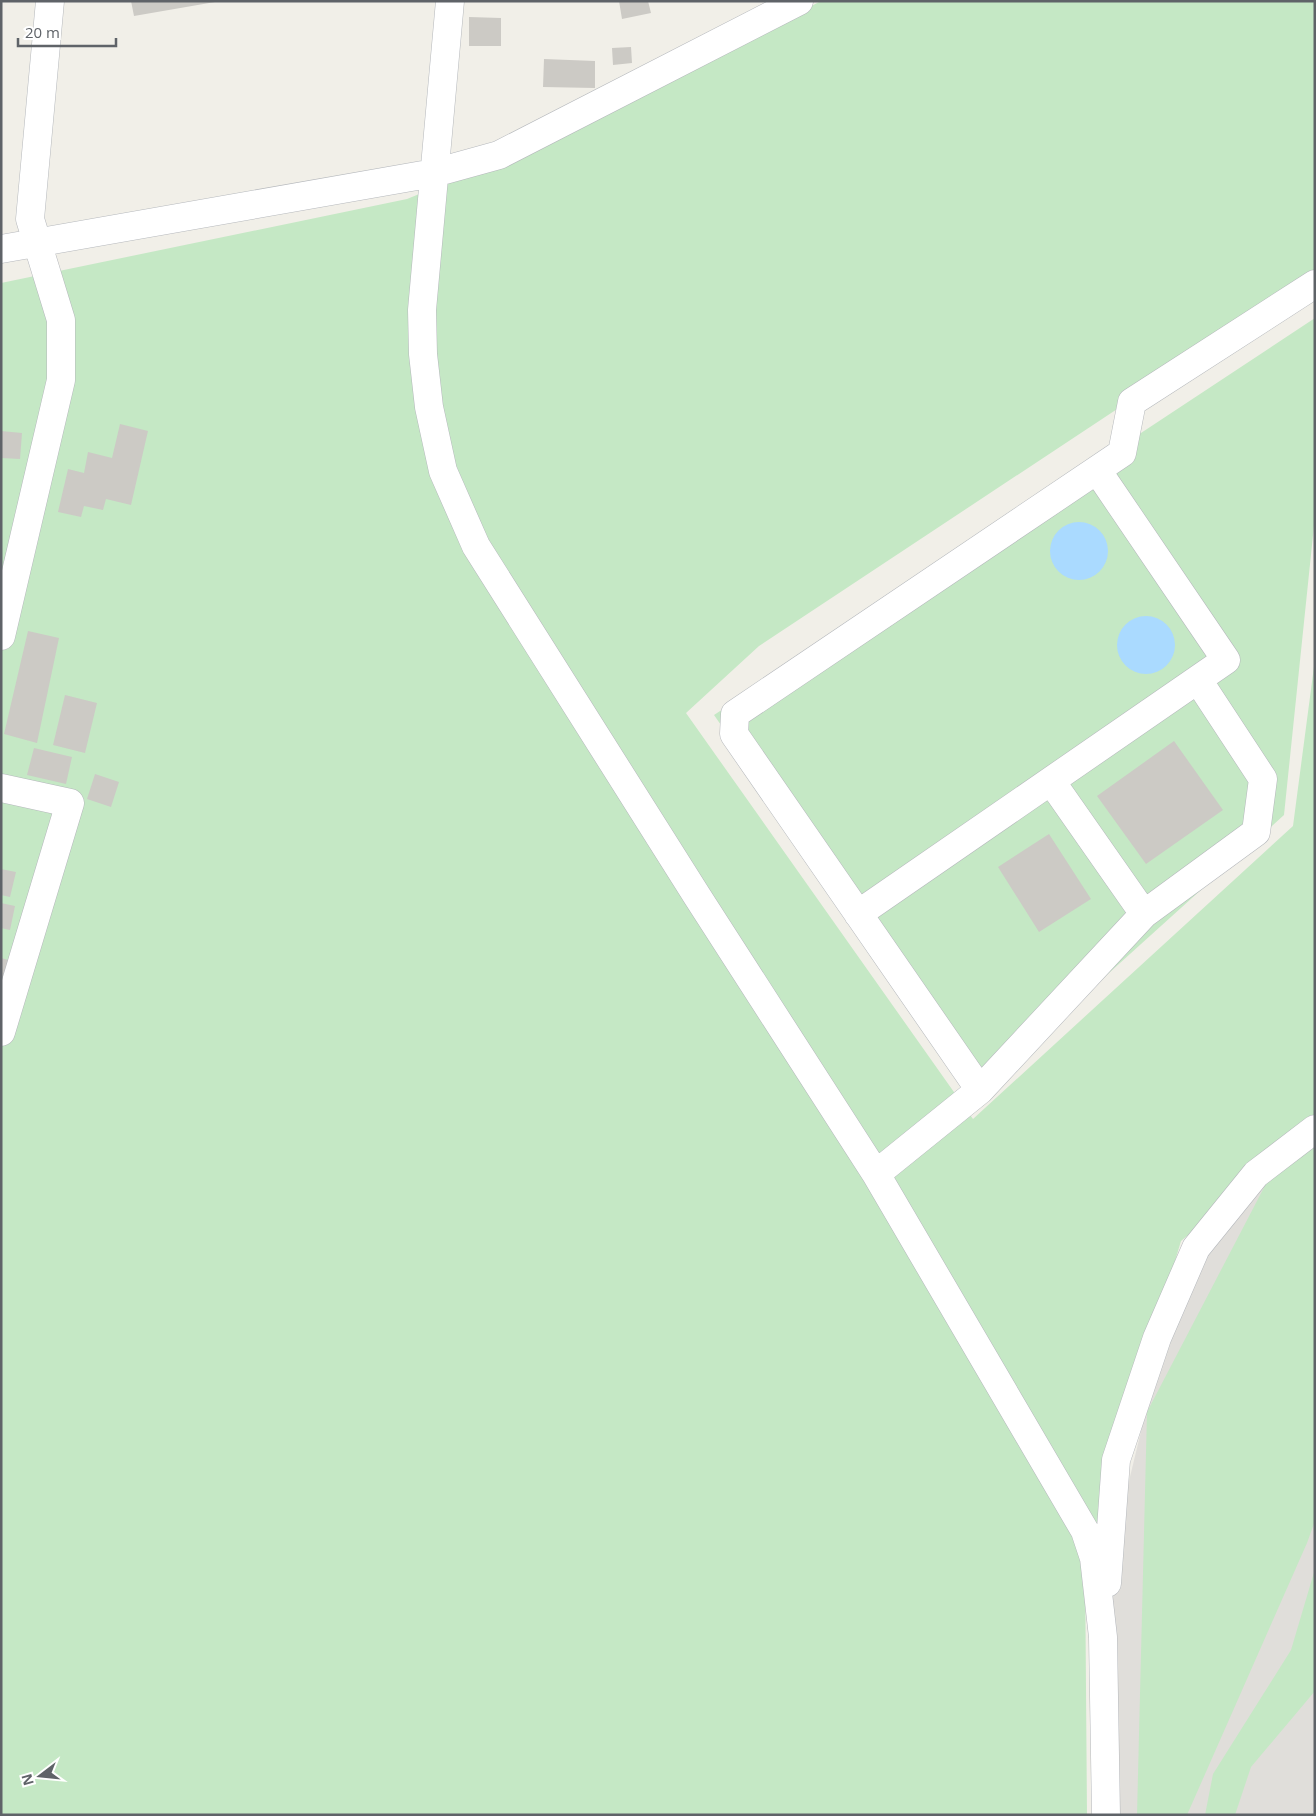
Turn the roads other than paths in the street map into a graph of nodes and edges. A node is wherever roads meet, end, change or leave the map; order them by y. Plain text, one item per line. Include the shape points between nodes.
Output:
1 (50, 1) edge
2 (450, 1) edge
3 (799, 1) edge
4 (434, 173) junction
5 (37, 242) junction
6 (1, 249) edge
7 (1315, 284) edge
8 (1097, 470) junction
9 (1, 636) edge
10 (1198, 680) junction
11 (1051, 781) junction
12 (1, 788) edge
13 (858, 914) junction
14 (1144, 914) junction
15 (1, 1032) edge
16 (980, 1090) junction
17 (1315, 1129) edge
18 (876, 1174) junction
19 (1103, 1637) junction
20 (1106, 1815) edge

1 - 5 street via 30,218
2 - 4 street
3 - 4 street via 500,155
4 - 5 street
4 - 18 street via 422,310 429,407 443,471 476,546
5 - 6 street
5 - 9 street via 61,320 61,380
7 - 8 street via 1132,402 1122,453
8 - 10 street via 1226,660
8 - 13 street via 735,714 734,734
10 - 11 street
10 - 14 street via 1263,778 1256,832
11 - 13 street
11 - 14 street
12 - 15 street via 70,803
13 - 16 street
14 - 16 street
16 - 18 street
17 - 19 street via 1256,1174 1196,1248 1161,1329 1116,1460
18 - 19 street via 1085,1531 1094,1558
19 - 20 street

